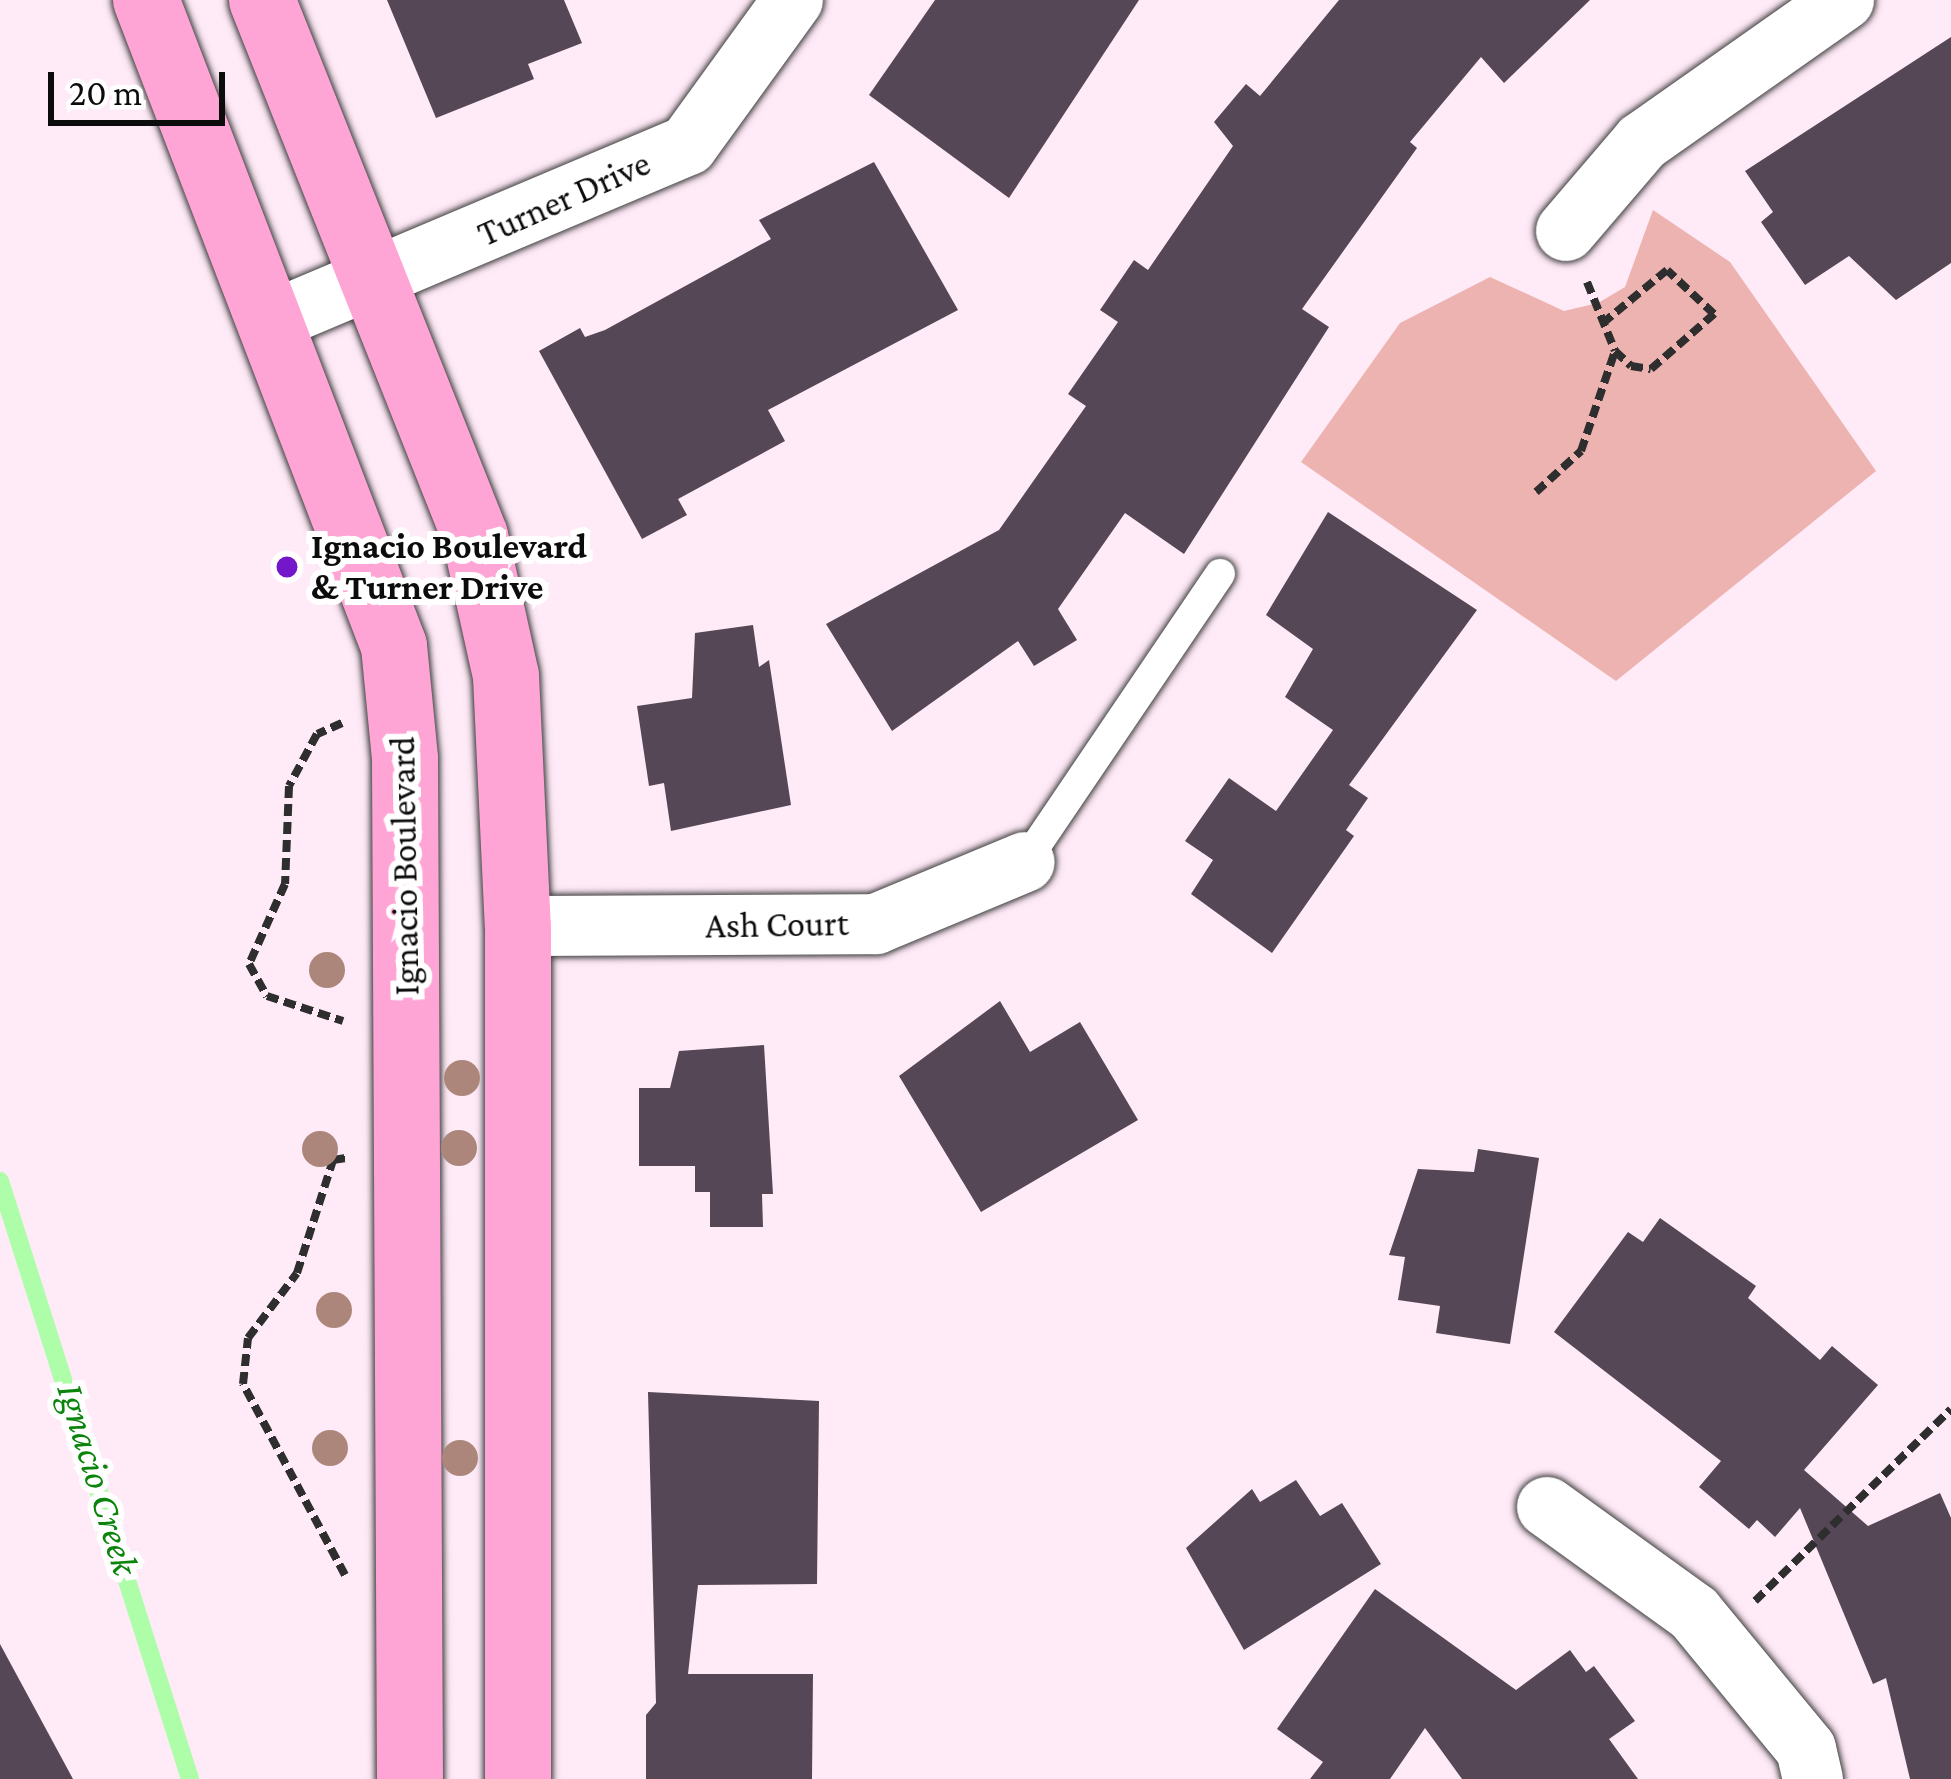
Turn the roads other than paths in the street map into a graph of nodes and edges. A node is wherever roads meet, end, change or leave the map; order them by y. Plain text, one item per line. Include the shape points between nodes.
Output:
1 (146, 0) edge
2 (262, 0) edge
3 (794, 0) edge
4 (1844, 0) edge
5 (1566, 231) dead end
6 (376, 279) junction
7 (274, 320) junction
8 (1220, 574) dead end
9 (1025, 862) joint
10 (518, 926) junction
11 (1547, 1507) dead end
12 (410, 1779) edge
13 (518, 1779) edge
14 (1813, 1779) edge

1 - 7 main road, Ignacio Boulevard
2 - 6 main road
3 - 6 street, Turner Drive via 688,145
4 - 5 street via 1642,142
6 - 7 street, Turner Drive
6 - 10 main road via 475,536 506,676
7 - 12 main road, Ignacio Boulevard via 358,532 403,713
8 - 9 lane
9 - 10 street, Ash Court via 876,924
10 - 13 main road
11 - 14 street via 1716,1640 1806,1749

